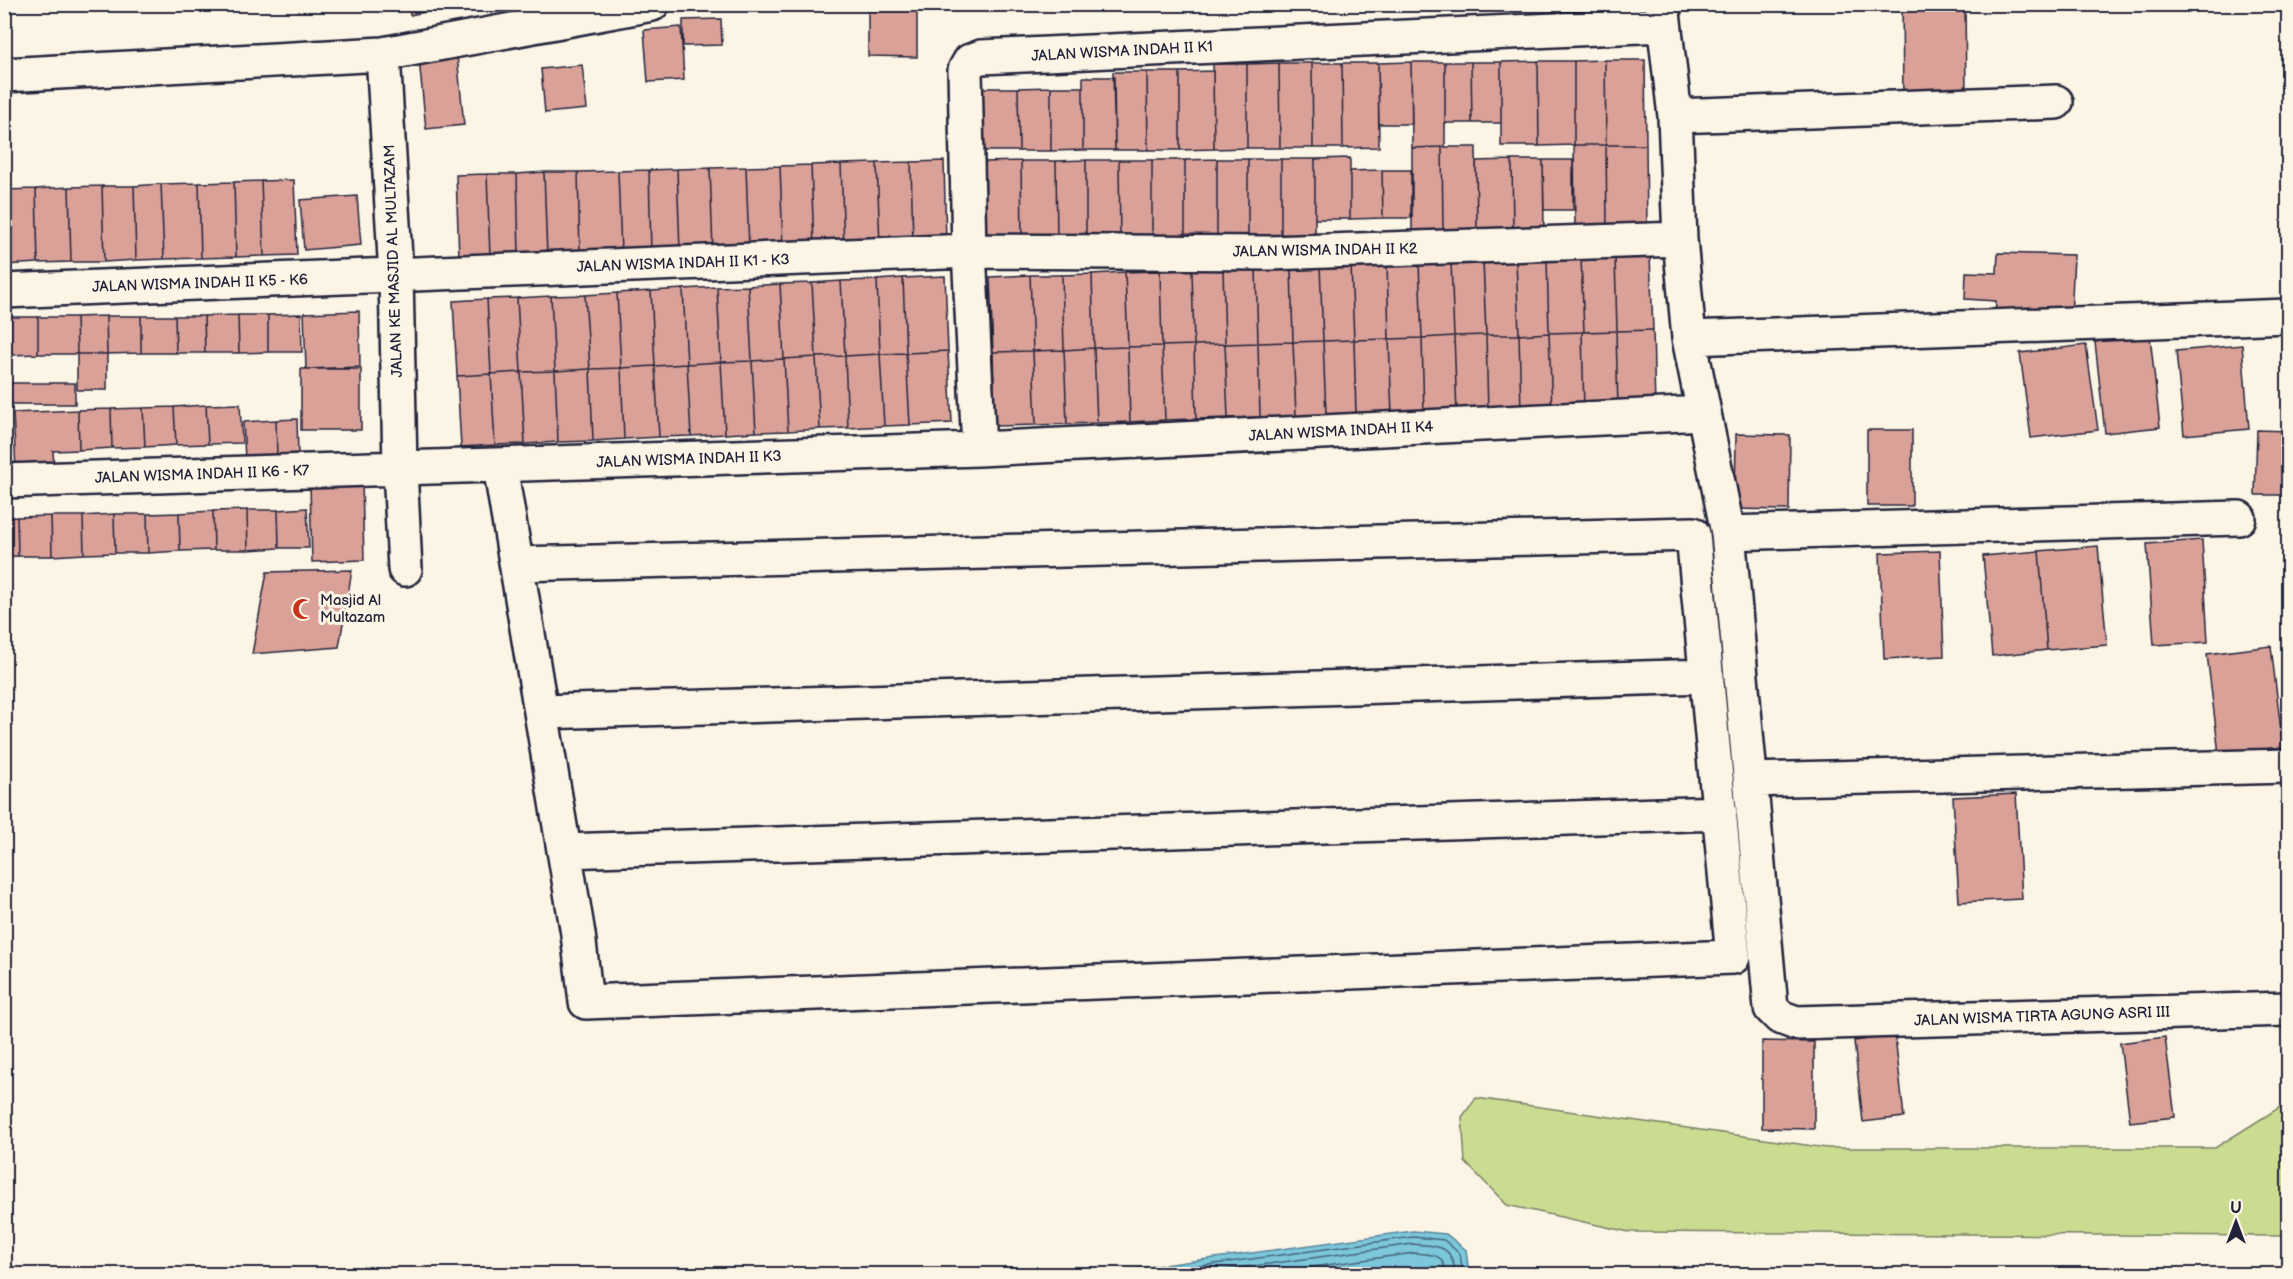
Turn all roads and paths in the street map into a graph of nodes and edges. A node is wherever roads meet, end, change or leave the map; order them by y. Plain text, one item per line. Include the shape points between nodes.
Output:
1 (652, 4) edge
2 (1663, 15) edge
3 (383, 54) junction
4 (4, 75) edge
5 (2056, 102) dead end
6 (1675, 116) junction
7 (1680, 239) junction
8 (969, 251) junction
9 (396, 275) junction
10 (4, 291) edge
11 (2289, 316) edge
12 (1689, 338) junction
13 (1704, 413) junction
14 (979, 449) junction
15 (500, 466) junction
16 (400, 468) junction
17 (4, 481) edge
18 (2239, 518) dead end
19 (1728, 533) junction
20 (517, 564) junction
21 (405, 569) dead end
22 (1707, 676) junction
23 (541, 712) junction
24 (2289, 766) edge
25 (1751, 780) junction
26 (1720, 813) junction
27 (564, 851) junction
28 (2289, 1009) edge

1 - 3 street
2 - 6 street
2 - 8 street, JALAN WISMA INDAH II K1 via 981,57 970,61 965,70
3 - 4 street
3 - 9 street, JALAN KE MASJID AL MULTAZAM
5 - 6 street
6 - 7 street
7 - 8 street, JALAN WISMA INDAH II K2 via 1269,253
7 - 12 street
8 - 9 street, JALAN WISMA INDAH II K1 - K3
8 - 14 street, JALAN WISMA INDAH II K1
9 - 10 street, JALAN WISMA INDAH II K5 - K6
9 - 16 street, JALAN KE MASJID AL MULTAZAM
11 - 12 street
12 - 13 street
13 - 14 street, JALAN WISMA INDAH II K4
13 - 19 street
14 - 15 street, JALAN WISMA INDAH II K3
15 - 16 street, JALAN WISMA INDAH II K3
15 - 20 street
16 - 17 street, JALAN WISMA INDAH II K6 - K7
16 - 21 street, JALAN KE MASJID AL MULTAZAM
18 - 19 street
19 - 25 street
20 - 22 street via 1693,534
20 - 23 street
22 - 23 street
22 - 26 street
23 - 27 street
24 - 25 street
25 - 28 street, JALAN WISMA TIRTA AGUNG ASRI III via 1771,1008 1780,1017 1796,1023
26 - 27 street
26 - 27 street via 1733,957 586,1002

